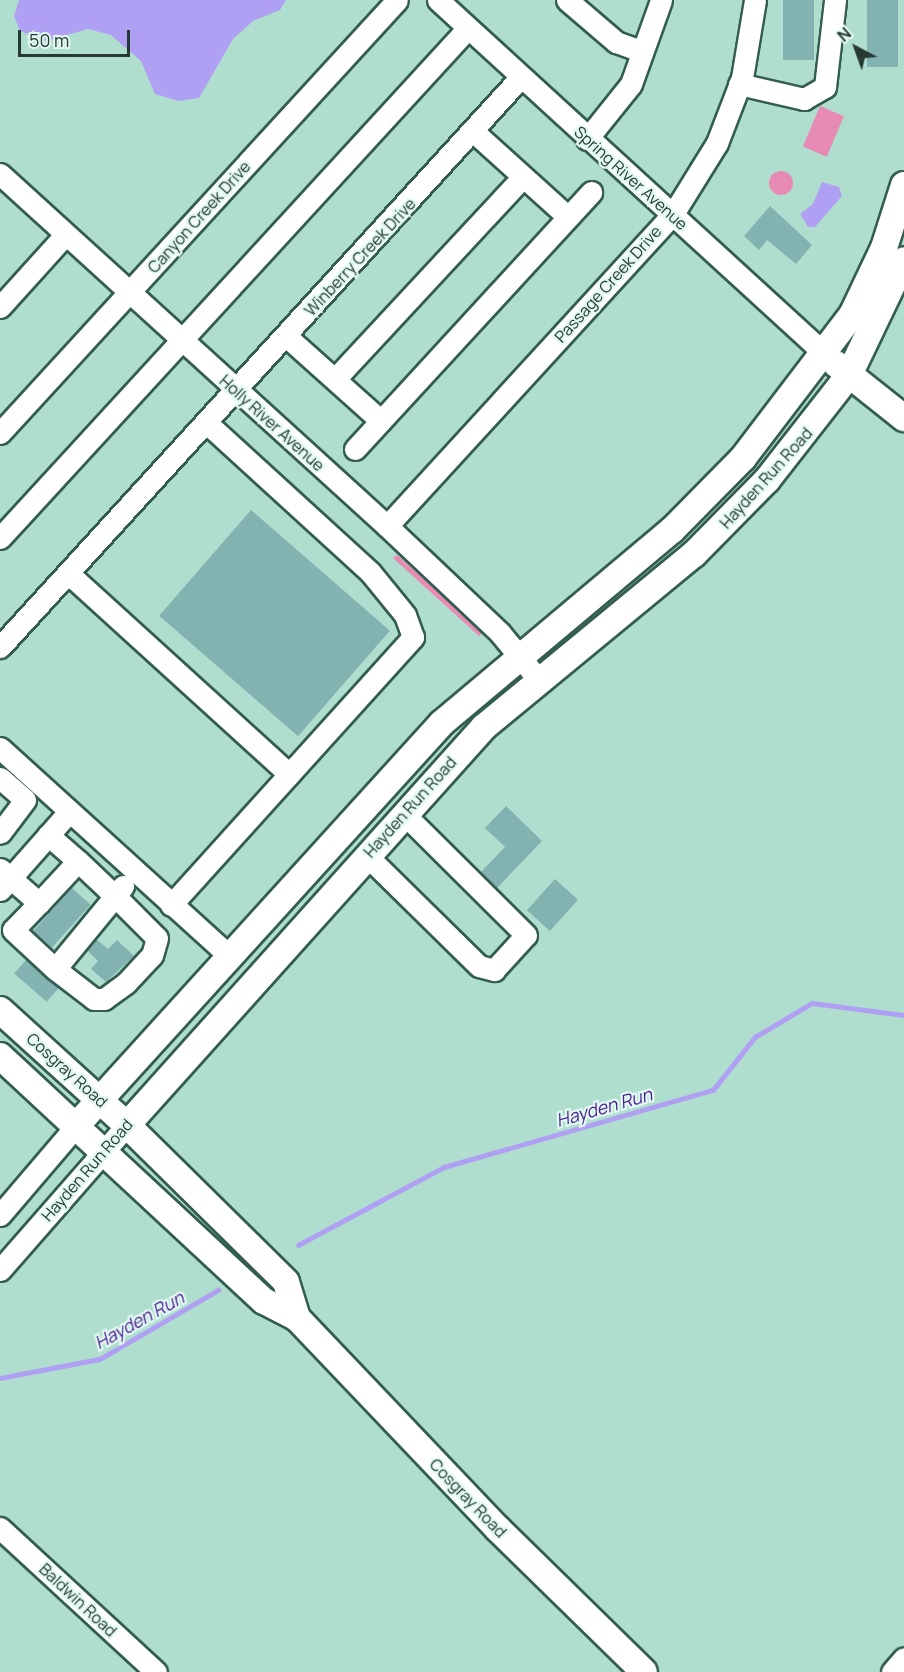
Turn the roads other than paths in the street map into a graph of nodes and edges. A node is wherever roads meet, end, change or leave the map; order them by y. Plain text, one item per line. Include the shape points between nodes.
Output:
1 (397, 0) edge
2 (438, 0) edge
3 (567, 0) edge
4 (661, 0) edge
5 (755, 0) edge
6 (835, 0) edge
7 (468, 28) junction
8 (641, 51) junction
9 (519, 78) junction
10 (739, 84) junction
11 (475, 133) junction
12 (587, 139) junction
13 (0, 174) edge
14 (522, 178) junction
15 (904, 184) edge
16 (591, 192) dead end
17 (673, 214) junction
18 (568, 217) junction
19 (66, 234) junction
20 (904, 260) edge
21 (129, 294) junction
22 (0, 307) edge
23 (286, 336) junction
24 (181, 340) junction
25 (825, 354) junction
26 (849, 375) junction
27 (335, 379) junction
28 (236, 390) junction
29 (904, 418) edge
30 (381, 421) junction
31 (203, 428) junction
32 (0, 433) edge
33 (355, 449) dead end
34 (387, 526) junction
35 (0, 538) edge
36 (68, 573) junction
37 (0, 647) edge
38 (517, 654) junction
39 (538, 679) junction
40 (0, 748) edge
41 (289, 774) junction
42 (0, 778) edge
43 (68, 813) junction
44 (403, 813) junction
45 (0, 833) edge
46 (48, 835) junction
47 (366, 855) junction
48 (78, 861) junction
49 (135, 872) junction
50 (4, 879) edge
51 (115, 896) junction
52 (39, 903) junction
53 (171, 905) junction
54 (229, 956) junction
55 (55, 969) junction
56 (0, 1010) edge
57 (0, 1056) edge
58 (100, 1101) junction
59 (127, 1125) junction
60 (76, 1126) junction
61 (102, 1150) junction
62 (0, 1215) edge
63 (0, 1270) edge
64 (297, 1318) junction
65 (0, 1528) edge
66 (904, 1658) edge
67 (156, 1672) edge
68 (644, 1672) edge
69 (892, 1672) edge

1 - 21 street, Canyon Creek Drive
2 - 7 street, Spring River Avenue
3 - 8 street via 616,42
4 - 8 street
5 - 10 street, Passage Creek Drive
6 - 10 street via 825,87 804,99
7 - 9 street, Spring River Avenue
7 - 24 street
8 - 12 street via 631,84
9 - 11 street, Winberry Creek Drive
9 - 12 street, Spring River Avenue
10 - 17 street, Passage Creek Drive via 717,142
11 - 14 street
11 - 23 street, Winberry Creek Drive
12 - 17 street, Spring River Avenue
13 - 19 street, Holly River Avenue
14 - 18 street
14 - 27 street
15 - 25 main road, Hayden Run Road via 884,248 852,315
16 - 18 street
17 - 25 street, Spring River Avenue
17 - 34 street, Passage Creek Drive
18 - 30 street
19 - 21 street, Holly River Avenue
19 - 22 street
20 - 26 main road, Hayden Run Road
21 - 24 street, Holly River Avenue
21 - 32 street, Canyon Creek Drive
23 - 27 street
23 - 28 street, Winberry Creek Drive
24 - 28 street, Holly River Avenue
24 - 35 street
25 - 26 main road
25 - 38 main road, Hayden Run Road via 743,458 672,530
26 - 29 main road
26 - 39 main road, Hayden Run Road via 767,480 694,554
27 - 30 street
28 - 31 street, Winberry Creek Drive
28 - 34 street, Holly River Avenue
30 - 33 street
31 - 36 street, Winberry Creek Drive
31 - 41 street via 370,572 405,615 413,637
34 - 38 street, Holly River Avenue
36 - 37 street, Winberry Creek Drive
36 - 41 street
38 - 39 street, Holly River Avenue
38 - 54 main road, Hayden Run Road via 374,792
39 - 44 main road, Hayden Run Road
40 - 43 street
41 - 53 street
42 - 45 street via 25,800
43 - 46 street
43 - 49 street
44 - 47 main road, Hayden Run Road
44 - 47 street via 526,935 494,970 479,966
46 - 48 street
46 - 50 street
47 - 59 main road, Hayden Run Road
48 - 51 street
48 - 52 street
49 - 51 street
49 - 53 street
50 - 52 street
51 - 55 street
51 - 55 street via 152,929 157,938 152,955 104,999 84,995
52 - 55 street via 13,930
53 - 54 street
54 - 58 main road, Hayden Run Road
56 - 58 main road, Cosgray Road
57 - 60 main road, Cosgray Road
58 - 59 main road, Cosgray Road
58 - 60 main road, Hayden Run Road
59 - 61 street, Hayden Run Road
59 - 64 main road, Cosgray Road via 286,1282
60 - 61 main road, Cosgray Road
60 - 62 street, Hayden Run Road
61 - 63 street, Hayden Run Road
61 - 64 main road, Cosgray Road via 264,1301
64 - 68 main road, Cosgray Road via 498,1530
65 - 67 street, Baldwin Road
66 - 69 street

